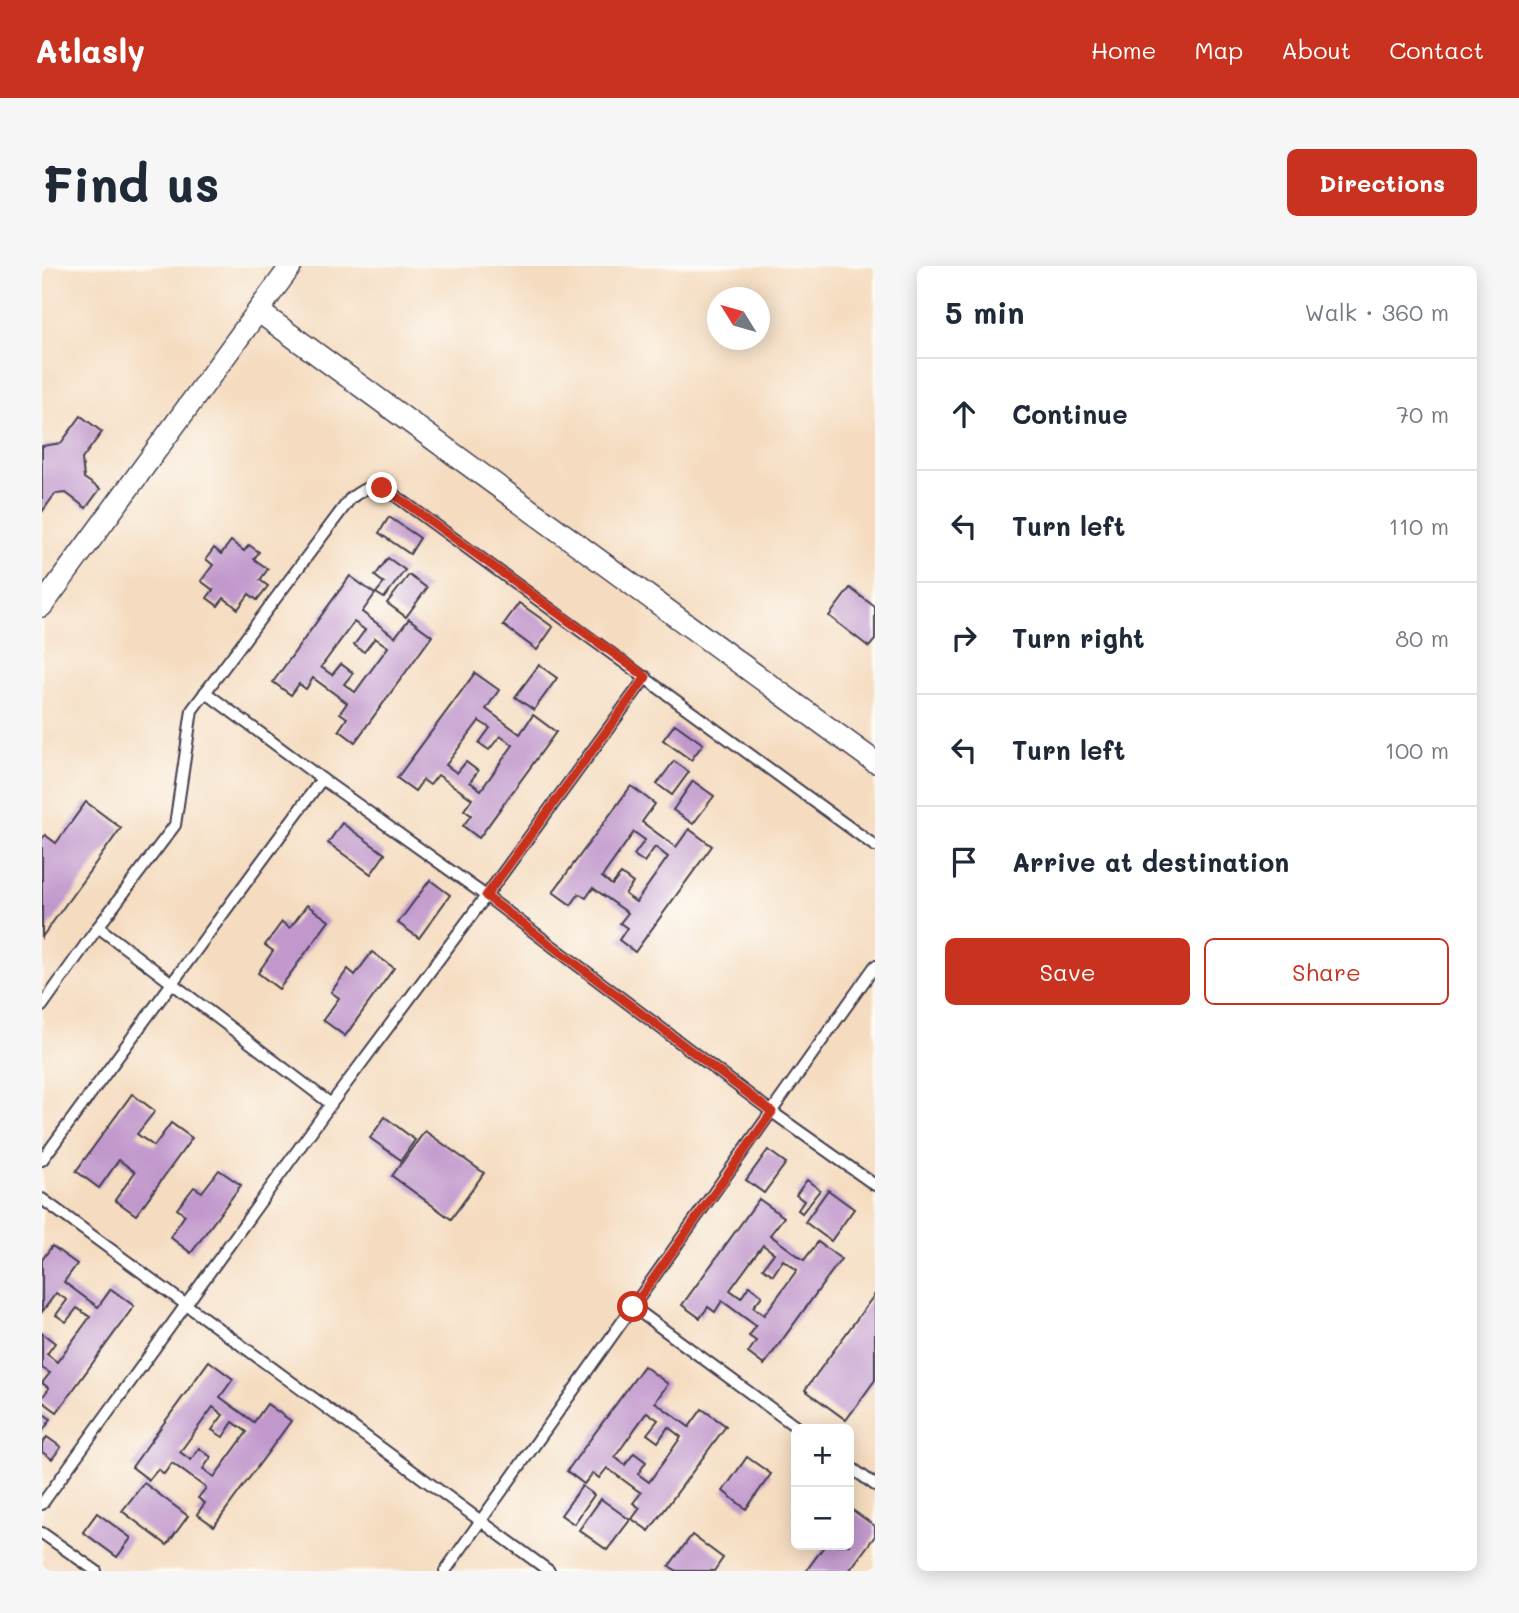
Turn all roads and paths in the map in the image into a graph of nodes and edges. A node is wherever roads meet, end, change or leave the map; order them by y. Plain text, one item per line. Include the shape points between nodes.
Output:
1 (290, 266) edge
2 (258, 311) junction
3 (42, 606) edge
4 (646, 677) junction
5 (205, 692) junction
6 (875, 762) edge
7 (322, 779) junction
8 (875, 845) edge
9 (486, 896) junction
10 (98, 927) junction
11 (875, 966) edge
12 (172, 983) junction
13 (42, 1006) edge
14 (331, 1104) junction
15 (772, 1112) junction
16 (42, 1160) edge
17 (875, 1185) edge
18 (42, 1199) edge
19 (186, 1305) junction
20 (633, 1307) junction
21 (792, 1424) edge
22 (854, 1470) edge
23 (875, 1485) edge
24 (42, 1504) edge
25 (481, 1521) junction
26 (42, 1533) edge
27 (96, 1571) edge
28 (445, 1571) edge
29 (549, 1571) edge

1 - 2 street
2 - 3 street
2 - 6 street
4 - 5 lane via 393,494 373,487 350,499
4 - 8 lane
4 - 9 lane
5 - 7 lane
5 - 10 lane via 192,710 175,825
7 - 9 lane
7 - 12 lane
9 - 14 lane
9 - 15 lane
10 - 12 lane
10 - 13 lane
11 - 15 lane
12 - 14 lane
12 - 16 lane
14 - 19 lane
15 - 17 lane
15 - 20 lane
18 - 19 lane
19 - 24 lane
19 - 25 lane
20 - 21 lane
20 - 25 lane
22 - 23 lane
25 - 28 lane
25 - 29 lane
26 - 27 lane

